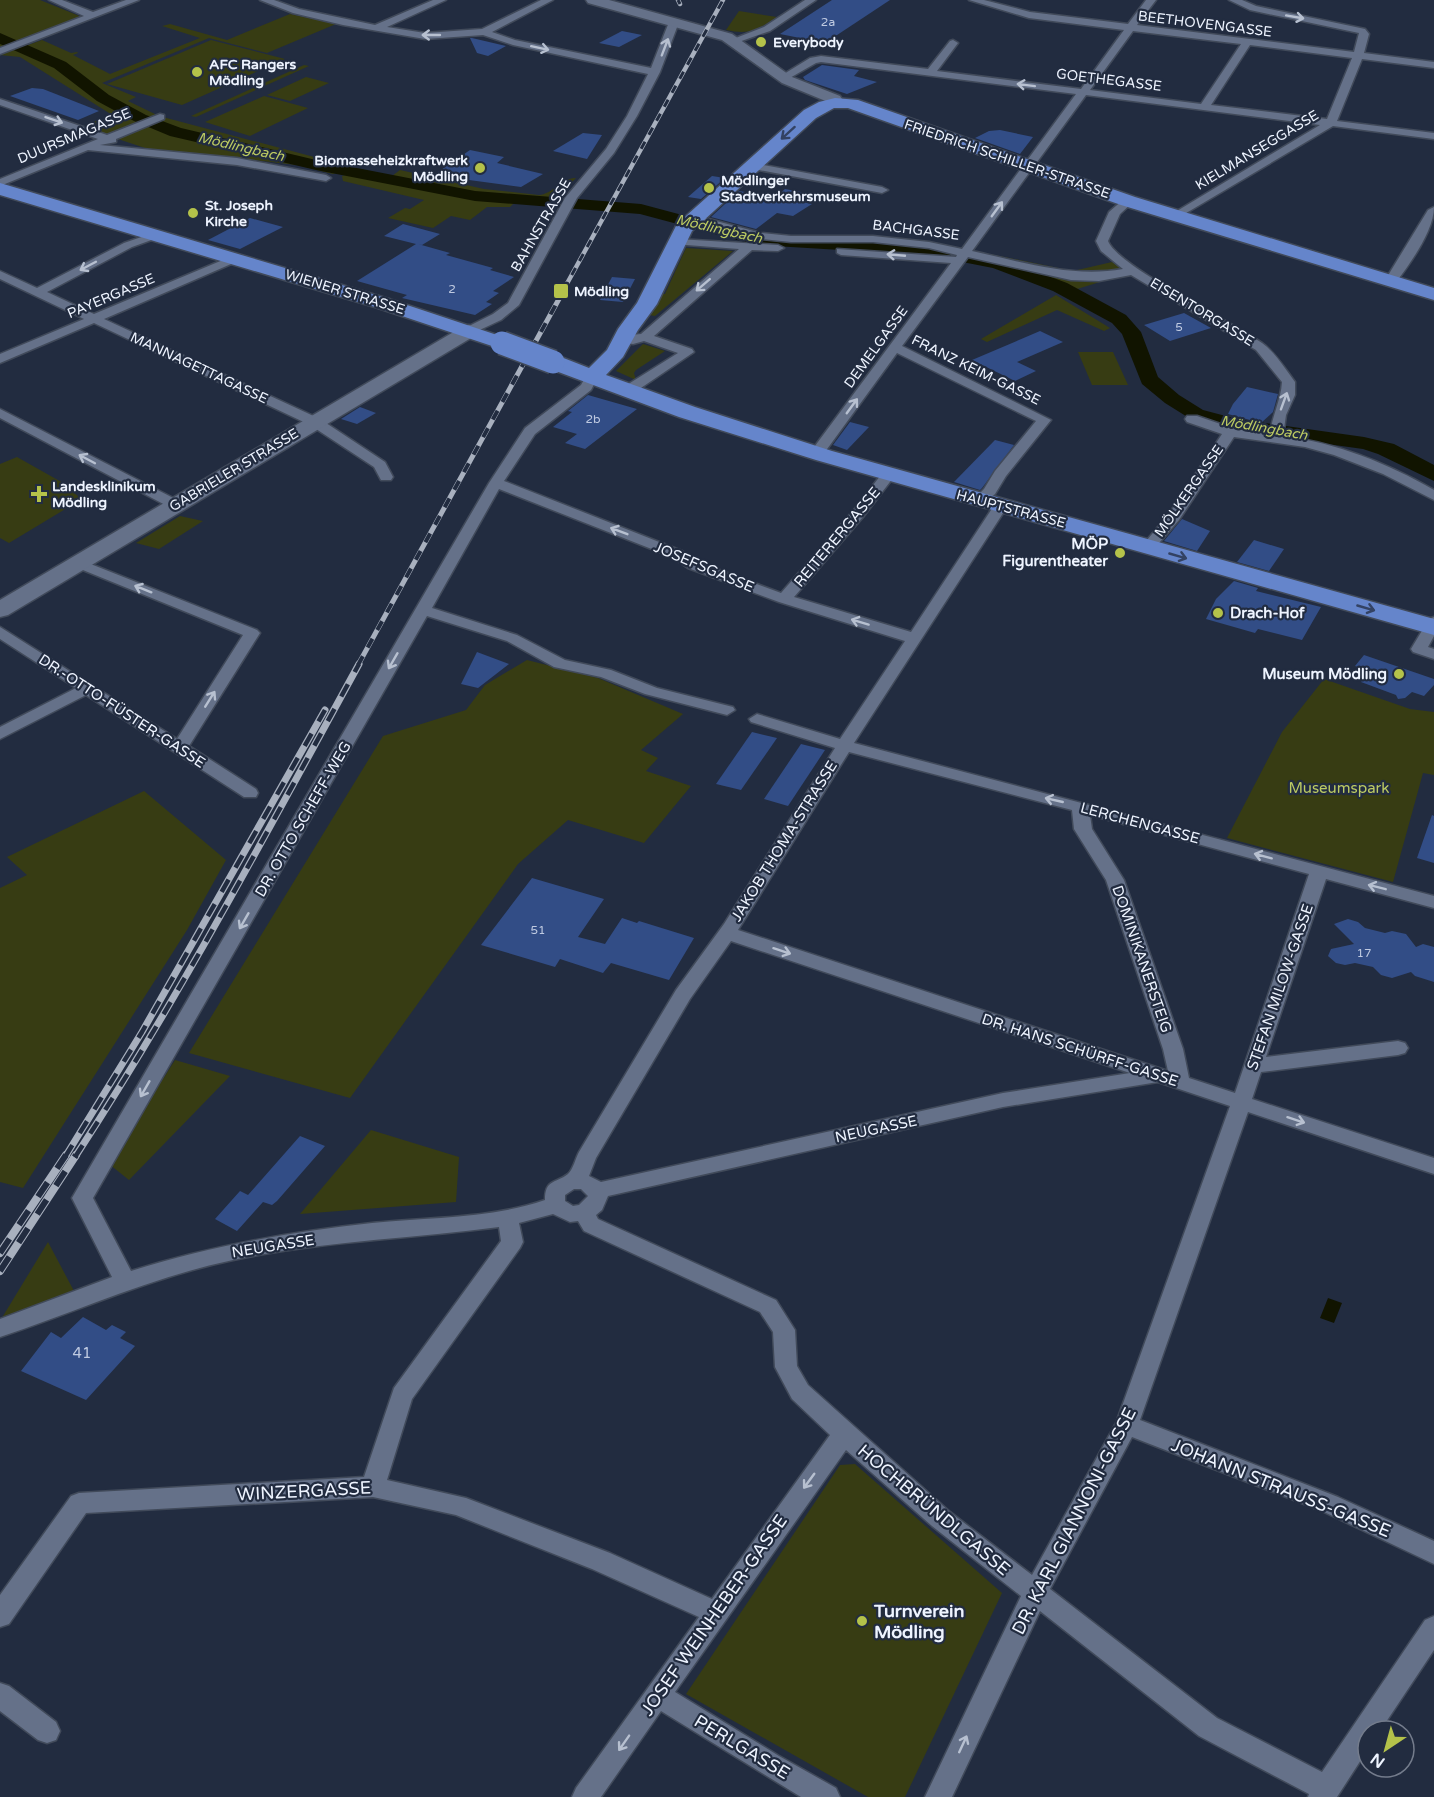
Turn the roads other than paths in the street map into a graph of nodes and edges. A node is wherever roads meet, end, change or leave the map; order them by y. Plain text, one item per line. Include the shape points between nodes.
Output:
1 (54, 0) edge
2 (134, 0) edge
3 (265, 0) edge
4 (441, 0) edge
5 (548, 0) edge
6 (593, 0) edge
7 (811, 0) edge
8 (974, 0) edge
9 (1151, 0) edge
10 (1234, 0) edge
11 (992, 2) edge
12 (93, 16) junction
13 (674, 22) junction
14 (378, 27) junction
15 (1131, 28) junction
16 (484, 32) junction
17 (733, 41) junction
18 (953, 42) dead end
19 (1246, 42) junction
20 (4, 50) edge
21 (1358, 56) junction
22 (1434, 65) edge
23 (655, 72) junction
24 (930, 73) junction
25 (784, 77) junction
26 (1084, 92) junction
27 (0, 102) edge
28 (836, 102) junction
29 (1204, 107) junction
30 (157, 118) dead end
31 (1331, 123) junction
32 (1434, 136) edge
33 (109, 139) junction
34 (87, 147) junction
35 (141, 153) junction
36 (752, 166) junction
37 (1028, 166) junction
38 (326, 178) dead end
39 (882, 190) dead end
40 (1, 192) edge
41 (1128, 201) junction
42 (1434, 210) edge
43 (1176, 216) junction
44 (687, 227) junction
45 (153, 236) junction
46 (747, 247) junction
47 (961, 257) junction
48 (234, 259) junction
49 (1133, 271) junction
50 (0, 275) edge
51 (1390, 282) junction
52 (37, 293) junction
53 (1434, 294) edge
54 (95, 319) junction
55 (468, 331) junction
56 (635, 338) junction
57 (894, 347) junction
58 (0, 359) edge
59 (592, 377) junction
60 (627, 391) junction
61 (0, 413) edge
62 (1192, 419) dead end
63 (1044, 420) joint
64 (315, 422) junction
65 (1277, 433) junction
66 (1229, 434) junction
67 (817, 453) junction
68 (889, 474) junction
69 (386, 477) dead end
70 (496, 483) junction
71 (1434, 496) edge
72 (990, 504) junction
73 (176, 505) junction
74 (1148, 547) junction
75 (78, 563) junction
76 (784, 600) junction
77 (0, 610) edge
78 (422, 610) junction
79 (1433, 625) edge
80 (0, 632) edge
81 (916, 639) junction
82 (1434, 654) edge
83 (87, 688) junction
84 (727, 710) dead end
85 (758, 719) dead end
86 (0, 734) edge
87 (845, 746) junction
88 (179, 748) junction
89 (248, 792) dead end
90 (1080, 807) junction
91 (1319, 872) junction
92 (1434, 902) edge
93 (727, 933) junction
94 (1398, 1048) dead end
95 (1252, 1066) junction
96 (1157, 1076) junction
97 (1180, 1083) junction
98 (1240, 1102) junction
99 (1434, 1166) edge
100 (577, 1180) junction
101 (597, 1191) junction
102 (555, 1205) junction
103 (584, 1213) junction
104 (508, 1219) junction
105 (125, 1281) junction
106 (0, 1328) edge
107 (1127, 1425) junction
108 (844, 1434) junction
109 (373, 1486) junction
110 (1434, 1553) edge
111 (1035, 1594) junction
112 (715, 1612) junction
113 (0, 1616) edge
114 (1434, 1628) edge
115 (0, 1695) edge
116 (658, 1695) junction
117 (47, 1731) dead end
118 (1323, 1793) edge
119 (585, 1797) edge
120 (827, 1797) edge
121 (938, 1797) edge

1 - 12 street
2 - 12 street
3 - 14 street via 297,11
4 - 14 street
5 - 16 street
6 - 13 street, FRIEDRICH SCHILLER-STRASSE
7 - 17 street via 766,29
8 - 11 street, BEETHOVENGASSE
9 - 15 street, DEMELGASSE
10 -> 21 street, KIELMANSEGGASSE via 1253,8 1362,31
11 - 15 street, BEETHOVENGASSE via 1029,15
12 - 20 street
13 - 17 street, FRIEDRICH SCHILLER-STRASSE
23 -> 13 street, BAHNSTRASSE
16 -> 14 street via 424,36
15 - 19 street, BEETHOVENGASSE
15 - 26 street, DEMELGASSE
16 -> 23 street via 504,40
17 - 25 street, FRIEDRICH SCHILLER-STRASSE
18 - 24 street
19 - 21 street, BEETHOVENGASSE
19 - 29 street
21 - 22 street, BEETHOVENGASSE
21 - 31 street, KIELMANSEGGASSE
23 - 55 street, BAHNSTRASSE via 598,167 578,186 513,305
24 - 25 street, GOETHEGASSE via 818,59
26 -> 24 street, GOETHEGASSE
25 - 28 street, FRIEDRICH SCHILLER-STRASSE
26 - 29 street, GOETHEGASSE
26 - 37 street, DEMELGASSE
27 -> 33 street
28 -> 36 main road via 810,114
28 - 37 main road, FRIEDRICH SCHILLER-STRASSE via 852,104
29 - 31 street, GOETHEGASSE
30 - 33 street, DUURSMAGASSE
31 - 32 street, GOETHEGASSE
31 - 43 street, KIELMANSEGGASSE
33 - 34 street, DUURSMAGASSE
33 - 35 street
34 - 35 street
34 - 40 street, DUURSMAGASSE
35 - 38 street via 291,168
36 - 39 street
36 - 44 main road
37 - 41 main road, FRIEDRICH SCHILLER-STRASSE
47 -> 37 street, DEMELGASSE
40 - 45 main road, WIENER STRASSE
41 - 43 main road, FRIEDRICH SCHILLER-STRASSE
41 - 49 street, EISENTORGASSE via 1115,212 1102,240 1105,249
42 - 51 street
43 - 51 main road, FRIEDRICH SCHILLER-STRASSE
44 - 46 street, BACHGASSE
44 - 47 street, BACHGASSE via 761,236 896,241
44 - 56 main road via 647,304 628,329
45 - 48 main road, WIENER STRASSE
45 -> 52 street
47 -> 46 street, BACHGASSE
46 -> 56 street
47 - 49 street, BACHGASSE via 1071,276 1099,278
47 - 57 street, DEMELGASSE
48 - 54 street, PAYERGASSE
48 - 55 main road, WIENER STRASSE
65 -> 49 street, EISENTORGASSE via 1289,382 1266,352
50 - 52 street, MANNAGETTAGASSE
51 - 53 main road, FRIEDRICH SCHILLER-STRASSE
52 - 54 street, MANNAGETTAGASSE
54 - 58 street, PAYERGASSE
54 - 64 street, MANNAGETTAGASSE
55 - 59 main road, WIENER STRASSE, bridge
55 - 64 street, GABRIELER STRASSE
56 - 59 main road
56 - 60 street via 688,352
57 - 63 street, FRANZ KEIM-GASSE
67 -> 57 street, DEMELGASSE
59 - 60 main road, HAUPTSTRASSE
59 - 70 street, DR. OTTO SCHEFF-WEG via 586,387 530,431
60 - 67 main road, HAUPTSTRASSE
73 -> 61 street
62 - 66 street
63 - 72 street, JAKOB THOMA-STRASSE via 1000,474 990,491
64 - 69 street, MANNAGETTAGASSE via 380,465
64 - 73 street, GABRIELER STRASSE
65 - 66 street
65 - 71 street via 1383,469
66 - 74 street, MÖLKERGASSE via 1174,517
67 - 68 main road, HAUPTSTRASSE
68 - 72 main road, HAUPTSTRASSE
68 - 76 street, REITERERGASSE
76 -> 70 street, JOSEFSGASSE
70 - 78 street, DR. OTTO SCHEFF-WEG
72 - 74 main road, HAUPTSTRASSE
72 - 81 street, JAKOB THOMA-STRASSE
73 - 75 street, GABRIELER STRASSE
74 -> 79 main road, HAUPTSTRASSE
75 - 77 street, GABRIELER STRASSE
88 -> 75 street via 252,633
81 -> 76 street, JOSEFSGASSE
78 - 84 street via 512,638 560,664 605,673 651,691
78 -> 105 street, DR. OTTO SCHEFF-WEG via 82,1198
79 - 82 street via 1419,649
80 - 83 street, DR.-OTTO-FÜSTER-GASSE
81 - 87 street, JAKOB THOMA-STRASSE
83 - 86 street
83 - 88 street, DR.-OTTO-FÜSTER-GASSE
85 - 87 street, LERCHENGASSE
90 -> 87 street, LERCHENGASSE
87 - 93 street, JAKOB THOMA-STRASSE
88 - 89 street, DR.-OTTO-FÜSTER-GASSE
91 -> 90 street, LERCHENGASSE
90 - 97 street, DOMINIKANERSTEIG via 1083,829 1115,880 1173,1049
92 -> 91 street, LERCHENGASSE
91 - 95 street, STEFAN MILOW-GASSE
93 -> 96 street, DR. HANS SCHÜRFF-GASSE
93 - 100 street, JAKOB THOMA-STRASSE via 683,995 586,1157
94 - 95 street
95 - 98 street, STEFAN MILOW-GASSE
96 - 97 street, DR. HANS SCHÜRFF-GASSE
96 - 101 street, NEUGASSE via 1003,1101
97 - 98 street, DR. HANS SCHÜRFF-GASSE
98 -> 99 street, DR. HANS SCHÜRFF-GASSE
98 - 107 street, DR. KARL GIANNONI-GASSE
100 - 101 street
100 - 102 street via 564,1183 555,1191
101 - 103 street via 594,1206
102 - 103 street via 570,1214
102 - 104 street, NEUGASSE
103 - 108 street, HOCHBRÜNDLGASSE via 591,1225 768,1306 784,1330 786,1367 800,1392
104 - 105 street, NEUGASSE via 268,1245 194,1259
104 - 109 street via 513,1242 402,1395
105 - 106 street, NEUGASSE
107 - 110 street, JOHANN STRAUSS-GASSE via 1330,1504
107 - 111 street, DR. KARL GIANNONI-GASSE
108 - 111 street, HOCHBRÜNDLGASSE
108 -> 112 street, JOSEF WEINHEBER-GASSE
109 - 112 street, WINZERGASSE via 458,1505 601,1561
109 - 113 street, WINZERGASSE via 79,1503
111 - 118 street, HOCHBRÜNDLGASSE via 1208,1727
121 -> 111 street, DR. KARL GIANNONI-GASSE
112 - 116 street, JOSEF WEINHEBER-GASSE
114 - 118 street
115 - 117 street
116 -> 119 street, JOSEF WEINHEBER-GASSE
116 - 120 street, PERLGASSE

